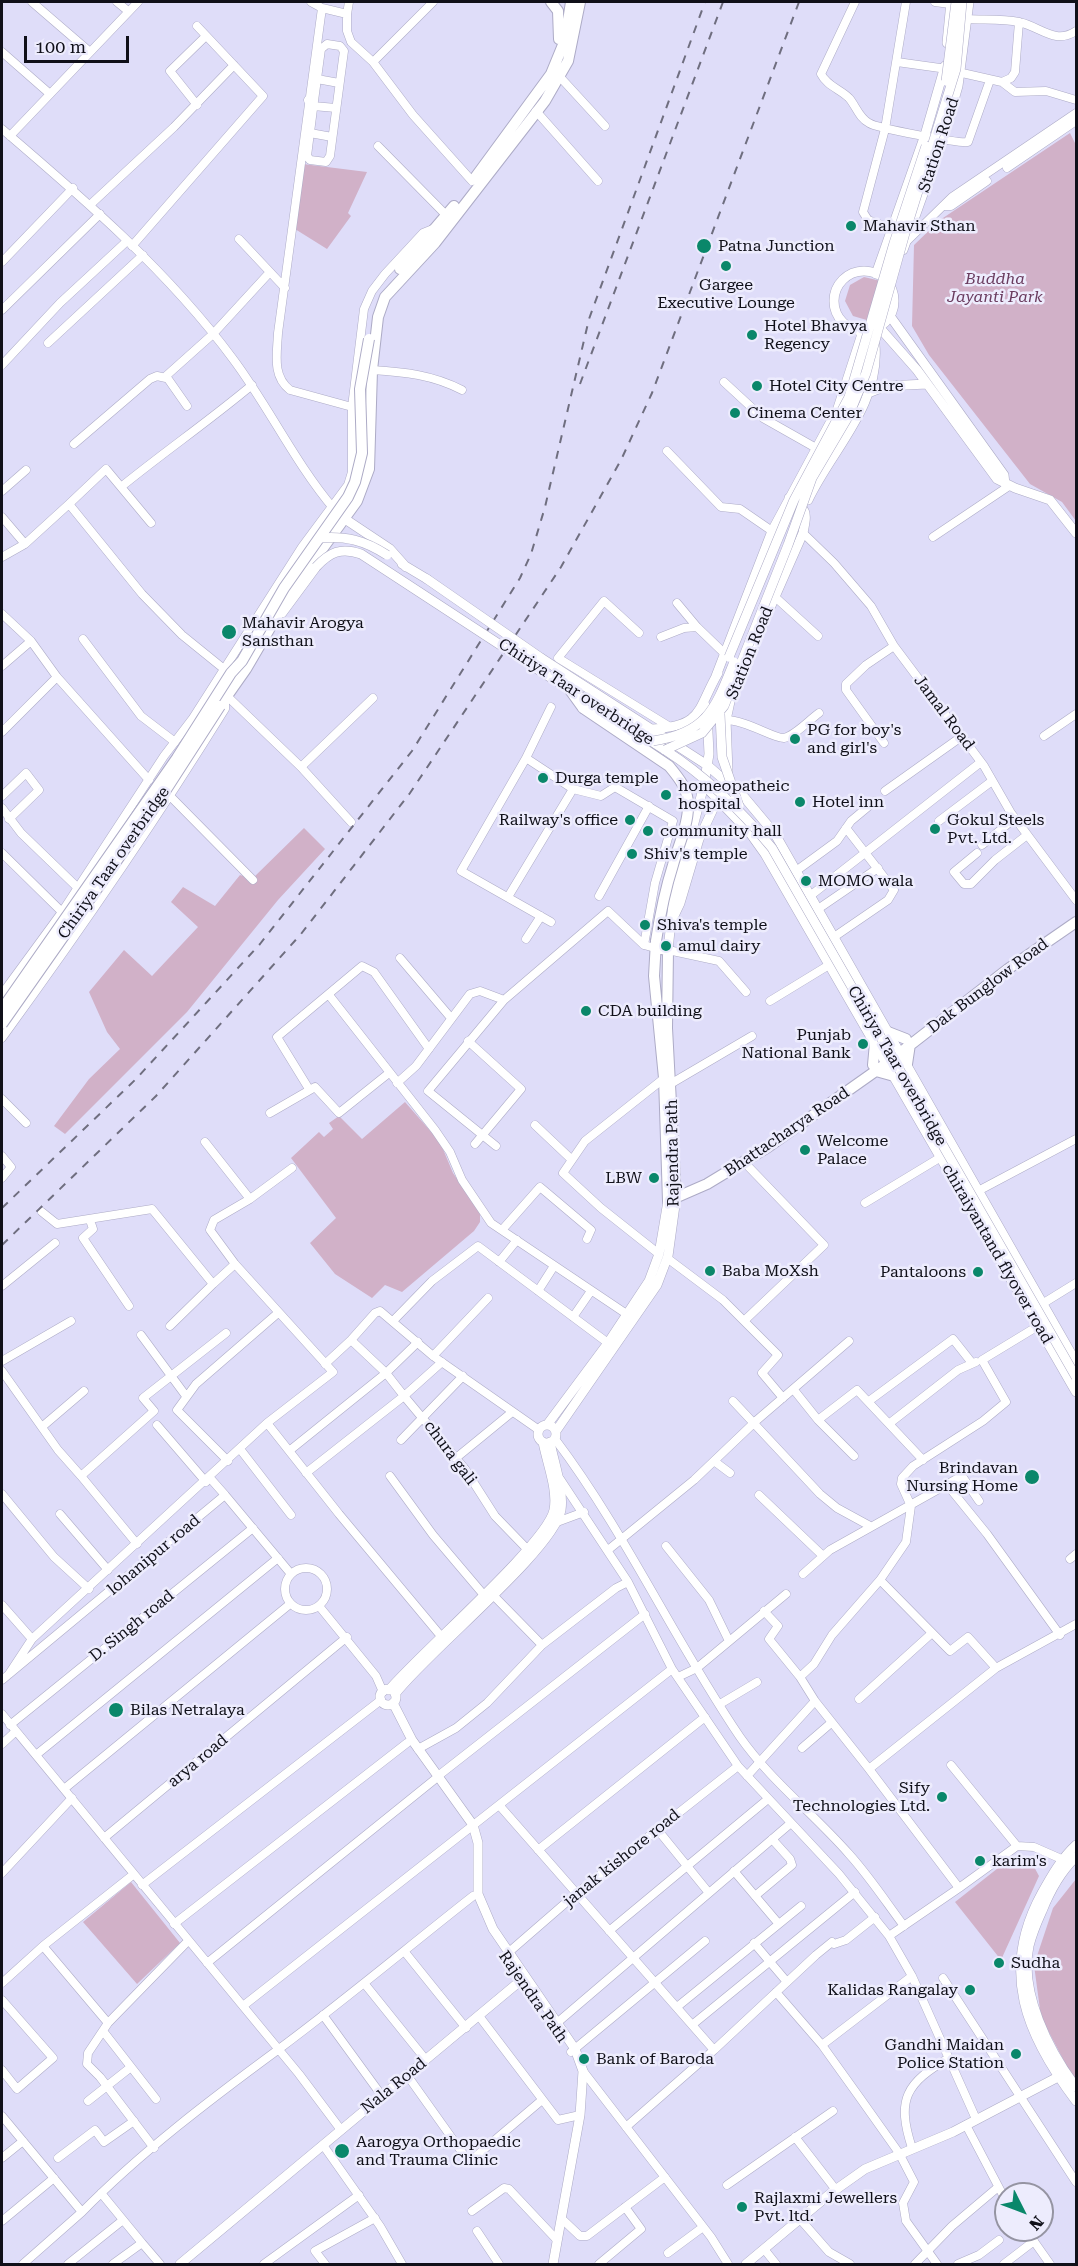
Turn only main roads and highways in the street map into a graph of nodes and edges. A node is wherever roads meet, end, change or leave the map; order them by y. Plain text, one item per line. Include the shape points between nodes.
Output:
1 (551, 2) edge
2 (571, 2) edge
3 (580, 2) edge
4 (952, 2) edge
5 (962, 2) edge
6 (969, 2) edge
7 (564, 55) junction
8 (876, 274) junction
9 (886, 281) junction
10 (890, 316) junction
11 (872, 329) junction
12 (927, 384) junction
13 (868, 393) junction
14 (1007, 485) junction
15 (789, 498) junction
16 (804, 508) junction
17 (345, 519) junction
18 (1077, 533) edge
19 (318, 538) junction
20 (406, 567) junction
21 (272, 624) junction
22 (727, 655) junction
23 (570, 690) junction
24 (705, 705) junction
25 (723, 717) junction
26 (653, 729) junction
27 (653, 741) junction
28 (665, 750) junction
29 (707, 765) junction
30 (726, 780) junction
31 (704, 785) junction
32 (718, 797) junction
33 (740, 809) junction
34 (1077, 914) edge
35 (672, 920) junction
36 (1077, 921) edge
37 (652, 945) junction
38 (668, 950) junction
39 (666, 975) junction
40 (654, 976) junction
41 (2, 1009) edge
42 (2, 1024) edge
43 (888, 1032) junction
44 (908, 1042) junction
45 (875, 1043) junction
46 (899, 1049) junction
47 (885, 1060) junction
48 (907, 1064) junction
49 (874, 1068) junction
50 (894, 1076) junction
51 (669, 1078) junction
52 (672, 1196) junction
53 (1017, 1259) junction
54 (1004, 1266) junction
55 (631, 1317) junction
56 (1077, 1362) edge
57 (1077, 1377) edge
58 (1077, 1392) edge
59 (548, 1435) junction
60 (553, 1473) junction
61 (487, 1594) junction
62 (388, 1697) junction
63 (436, 1778) junction
64 (470, 1827) junction
65 (1077, 1845) edge
66 (1069, 1860) edge
67 (491, 1930) junction
68 (523, 1979) junction
69 (574, 2052) junction
70 (1062, 2075) junction
71 (1077, 2087) edge
72 (1077, 2101) edge
73 (180, 2265) edge
74 (553, 2265) edge
75 (746, 2265) edge

1 - 7 highway via 559,16
2 - 7 highway
3 - 7 highway
4 - 8 main road via 944,69 926,135
4 - 22 main road, bridge via 944,90 894,243 854,386 786,518
5 - 25 main road, bridge via 956,69 866,373 848,417 812,478
6 - 9 main road, Station Road via 961,74 942,141 907,242
7 - 17 highway via 560,77 537,111 435,243 385,297 378,317 372,370 369,469 357,501
7 - 19 highway, Chiriya Taar overbridge, bridge via 442,221 390,280 376,304 360,389 360,467 348,497
8 - 9 main road
8 - 11 main road via 857,272 848,276 836,294 837,314 843,322 853,329
9 - 10 main road via 894,296
10 - 11 main road
10 - 14 main road via 1004,475
11 - 12 main road
11 - 13 main road via 876,368
11 - 15 main road via 840,406
12 - 13 main road via 886,386
12 - 14 main road via 997,479
13 - 16 main road via 856,421
14 - 18 main road via 1056,504
15 - 16 main road
15 - 22 main road via 772,531
16 - 25 main road, Station Road via 802,533
16 - 27 main road, bridge via 786,535 713,710 704,722 687,732
17 - 20 main road via 376,538
17 - 21 highway
19 - 20 main road, Chiriya Taar overbridge, bridge via 363,541
19 - 41 highway, Chiriya Taar overbridge, bridge via 242,661
20 - 26 main road, Chiriya Taar overbridge, bridge
21 - 23 main road, Chiriya Taar overbridge, bridge via 327,555 350,550 374,561
21 - 42 highway, Chiriya Taar overbridge, bridge via 160,800
22 - 24 main road
23 - 27 main road, Chiriya Taar overbridge
23 - 37 highway, bridge via 583,708 669,766 686,792 687,820
24 - 26 main road via 693,717 670,728
24 - 29 main road, Station Road
25 - 28 main road, bridge via 694,738
25 - 30 main road, Station Road via 729,768
25 - 33 main road, bridge via 722,757
26 - 29 main road, Chiriya Taar overbridge
27 - 28 main road, Chiriya Taar overbridge, bridge
28 - 33 main road, Chiriya Taar overbridge, bridge via 712,783
29 - 30 main road, Chiriya Taar overbridge
29 - 31 main road, Station Road
30 - 32 main road, Station Road
30 - 43 main road, Chiriya Taar overbridge via 775,834
31 - 32 main road, chiraiyantand flyover road
31 - 35 main road, Station Road via 673,902
32 - 35 main road, Station Road via 699,839
32 - 45 main road, chiraiyantand flyover road via 765,854
33 - 57 main road, Chiriya Taar overbridge, bridge via 772,848
34 - 44 highway via 1004,963
35 - 38 main road
36 - 44 highway, Dak Bunglow Road
37 - 38 highway
37 - 40 highway
38 - 39 highway, Rajendra Path
39 - 40 highway
39 - 51 highway, Rajendra Path
40 - 51 highway, Rajendra Path
43 - 44 highway
43 - 46 main road, Chiriya Taar overbridge
44 - 46 highway, Dak Bunglow Road
44 - 48 highway
45 - 47 main road, chiraiyantand flyover road
45 - 49 highway
46 - 47 highway, Bhattacharya Road
46 - 48 main road, Chiriya Taar overbridge
47 - 49 highway, Bhattacharya Road
47 - 50 main road, chiraiyantand flyover road
48 - 53 main road, Chiriya Taar overbridge
49 - 50 highway
49 - 52 highway, Bhattacharya Road via 765,1142
49 - 52 highway, Bhattacharya Road via 744,1162 707,1184
50 - 54 main road, chiraiyantand flyover road
51 - 52 highway, Rajendra Path
52 - 55 main road, Rajendra Path via 663,1256
53 - 54 main road
53 - 56 main road, Chiriya Taar overbridge
54 - 58 main road, chiraiyantand flyover road
55 - 59 main road, Rajendra Path
55 - 59 main road, Rajendra Path via 608,1343
59 - 60 main road
60 - 61 main road via 554,1509 544,1530
60 - 61 main road via 561,1497 557,1522 544,1541
61 - 62 main road
61 - 62 main road via 440,1635
62 - 63 main road, Rajendra Path
62 - 63 main road, Rajendra Path via 407,1743
63 - 64 main road, Rajendra Path
64 - 67 main road, Rajendra Path via 478,1843 478,1894
64 - 67 main road, Rajendra Path via 473,1896
65 - 66 main road
66 - 70 main road via 1046,1900 1029,1947 1035,2011
67 - 68 main road, Rajendra Path
67 - 68 main road, Rajendra Path via 509,1952
68 - 69 main road, Rajendra Path
68 - 69 main road, Rajendra Path via 558,2022
68 - 73 main road, Nala Road
69 - 74 main road via 583,2071 580,2115
70 - 71 main road
70 - 72 main road
70 - 75 main road via 966,2125 865,2169

